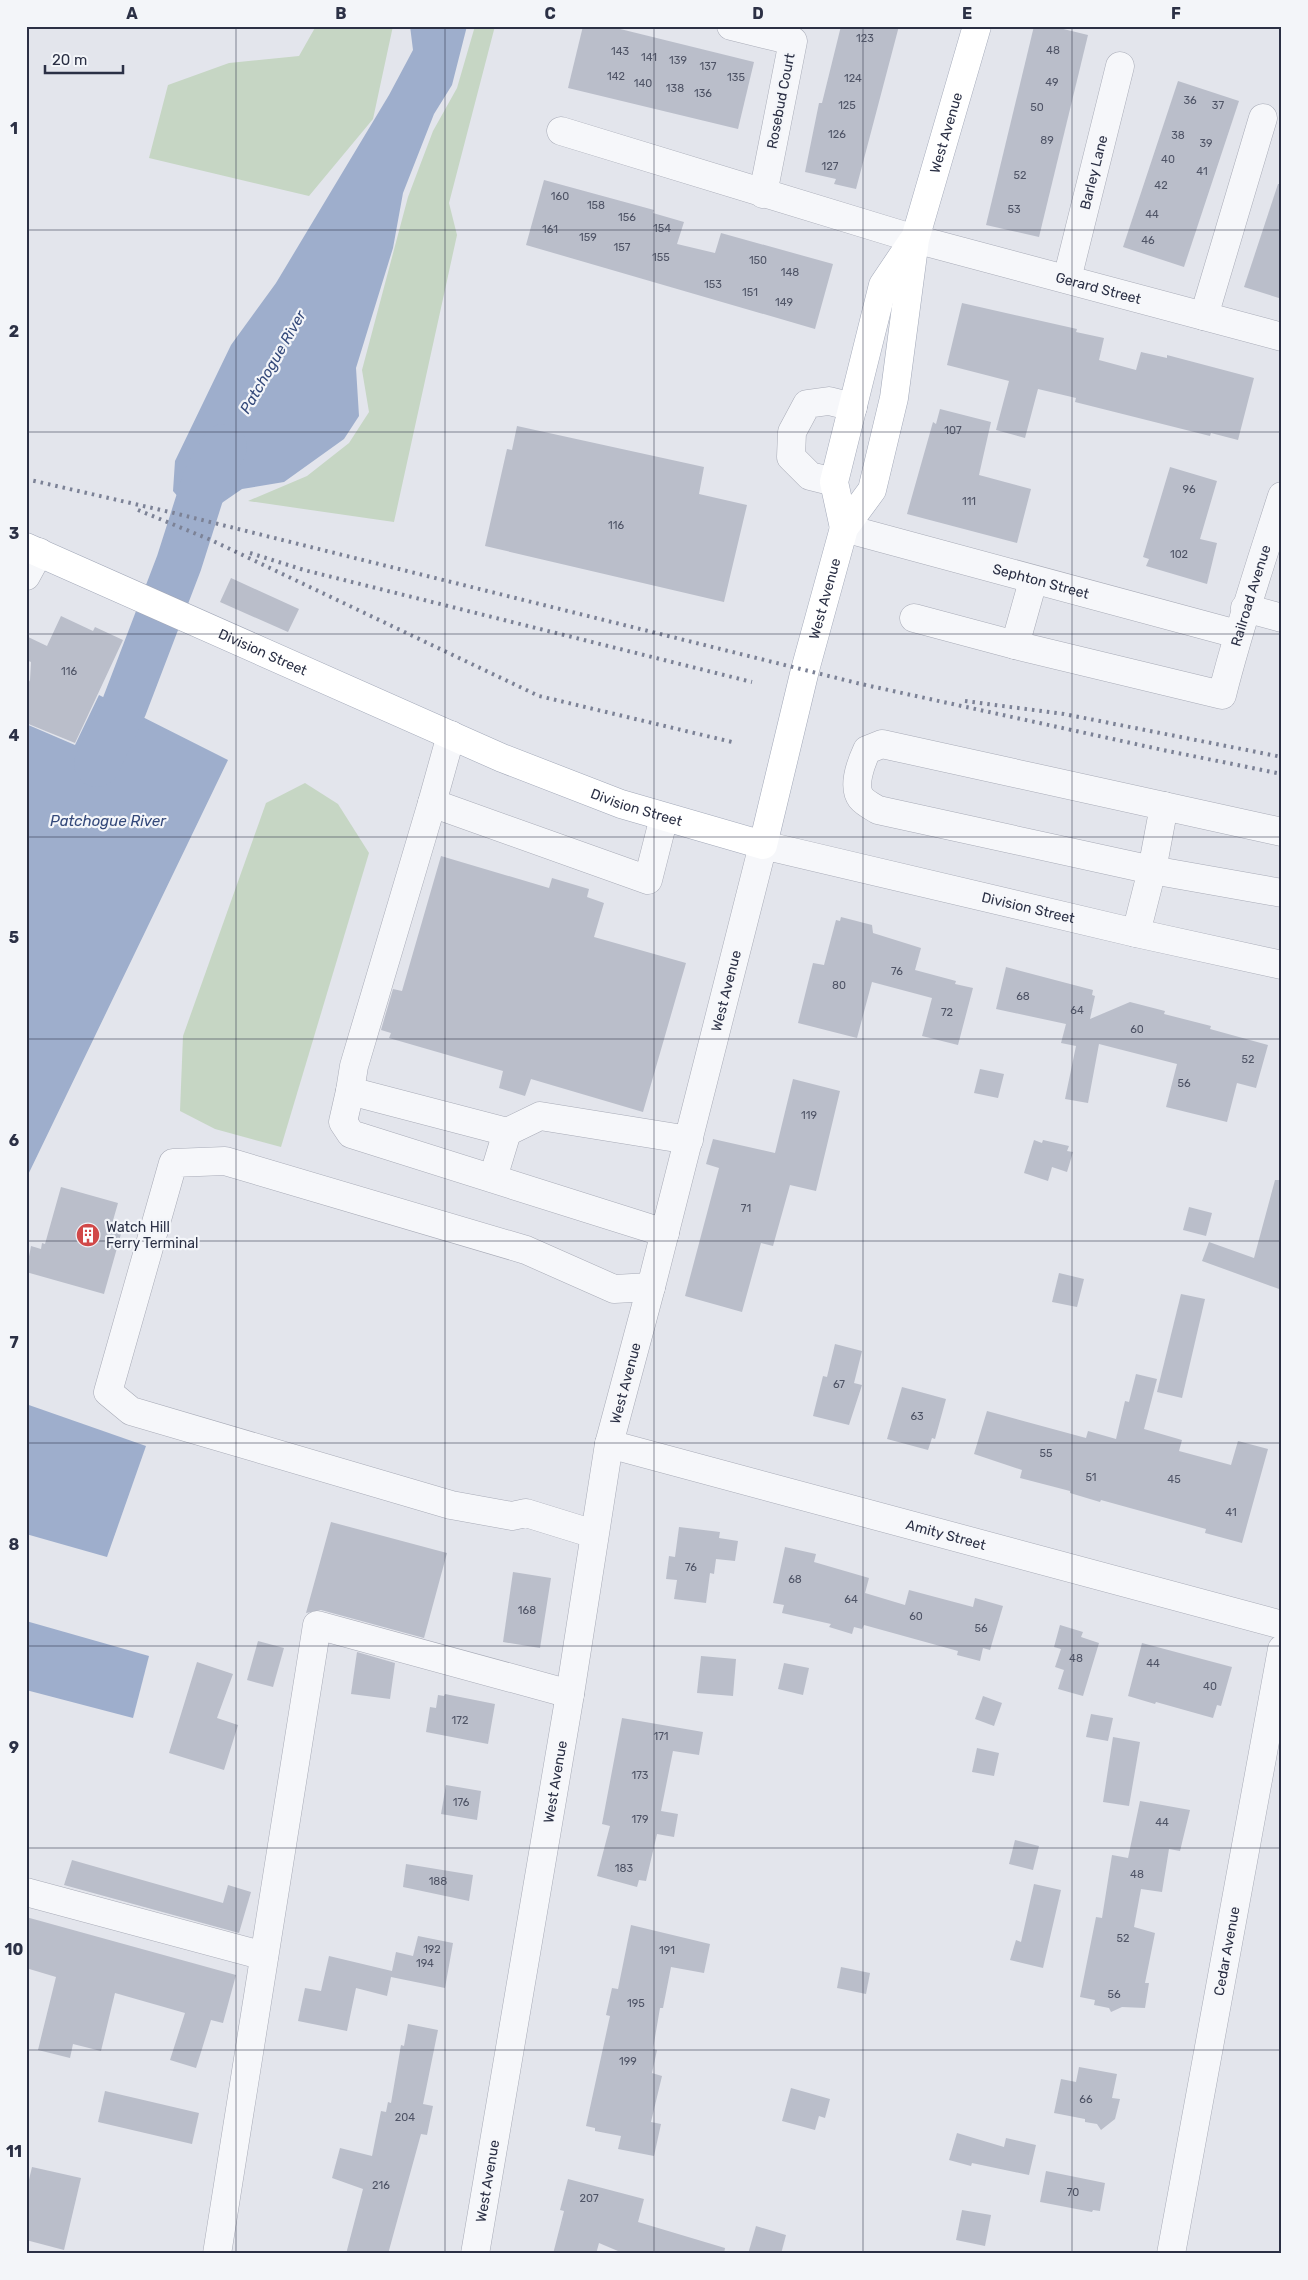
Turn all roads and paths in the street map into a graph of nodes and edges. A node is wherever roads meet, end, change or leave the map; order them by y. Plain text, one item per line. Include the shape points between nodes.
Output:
1 (731, 26) edge
2 (977, 26) edge
3 (796, 34) edge
4 (1120, 66) dead end
5 (1263, 118) dead end
6 (561, 131) dead end
7 (763, 194) junction
8 (915, 239) junction
9 (1067, 280) junction
10 (1204, 316) junction
11 (1282, 337) edge
12 (853, 407) junction
13 (834, 482) junction
14 (1282, 496) edge
15 (844, 528) junction
16 (33, 549) edge
17 (26, 576) edge
18 (1033, 581) junction
19 (1245, 608) junction
20 (914, 618) dead end
21 (1282, 618) edge
22 (1237, 634) junction
23 (1014, 645) junction
24 (451, 735) junction
25 (432, 802) junction
26 (1164, 806) junction
27 (664, 817) junction
28 (1282, 832) edge
29 (763, 845) junction
30 (1152, 870) junction
31 (1282, 893) edge
32 (1136, 933) junction
33 (1282, 965) edge
34 (350, 1092) junction
35 (507, 1132) junction
36 (688, 1140) junction
37 (493, 1178) junction
38 (665, 1233) junction
39 (652, 1287) junction
40 (609, 1444) junction
41 (593, 1543) junction
42 (1282, 1625) edge
43 (1282, 1649) edge
44 (570, 1694) junction
45 (26, 1892) edge
46 (264, 1956) junction
47 (217, 2254) edge
48 (475, 2254) edge
49 (1171, 2254) edge

1 - 3 street, Rosebud Court
2 - 8 main road, West Avenue
3 - 7 street, Rosebud Court
4 - 9 street, Barley Lane
5 - 10 street
6 - 7 street
7 - 8 street
8 - 9 street, Gerard Street
8 - 12 main road, West Avenue via 883,285
8 - 15 main road, West Avenue via 894,398 872,490
9 - 10 street, Gerard Street
10 - 11 street, Gerard Street
12 - 13 main road, West Avenue
12 - 13 street via 829,401 807,404 792,432 791,457 810,476
13 - 15 main road, West Avenue
14 - 19 street, Railroad Avenue
15 - 18 street, Sephton Street
15 - 29 main road, West Avenue via 805,670
16 - 17 street
16 - 24 main road, Division Street
18 - 22 street, Sephton Street
18 - 23 street
19 - 21 street
19 - 22 street, Railroad Avenue
20 - 23 street
22 - 23 street, Railroad Avenue via 1222,695
24 - 25 street
24 - 27 main road, Division Street via 612,801
25 - 27 street via 648,880
25 - 34 street via 354,1066
26 - 28 street
26 - 30 street
26 - 30 street via 882,744 867,750 862,761 857,789 862,799 878,810
27 - 29 main road, Division Street
29 - 32 street, Division Street
29 - 36 street, West Avenue
30 - 31 street
30 - 32 street
32 - 33 street, Division Street
34 - 35 street
34 - 37 street via 343,1122 351,1134
35 - 36 street via 540,1116
35 - 37 street
36 - 38 street, West Avenue
37 - 38 street
38 - 39 street, West Avenue
39 - 40 street, West Avenue
39 - 41 street via 614,1289 526,1250 225,1161 173,1163 108,1392 131,1411 451,1505 512,1516 526,1513
40 - 41 street, West Avenue
40 - 42 street, Amity Street
41 - 44 street, West Avenue
43 - 49 street, Cedar Avenue
44 - 46 street via 317,1625
44 - 48 street, West Avenue
45 - 46 street
46 - 47 street

